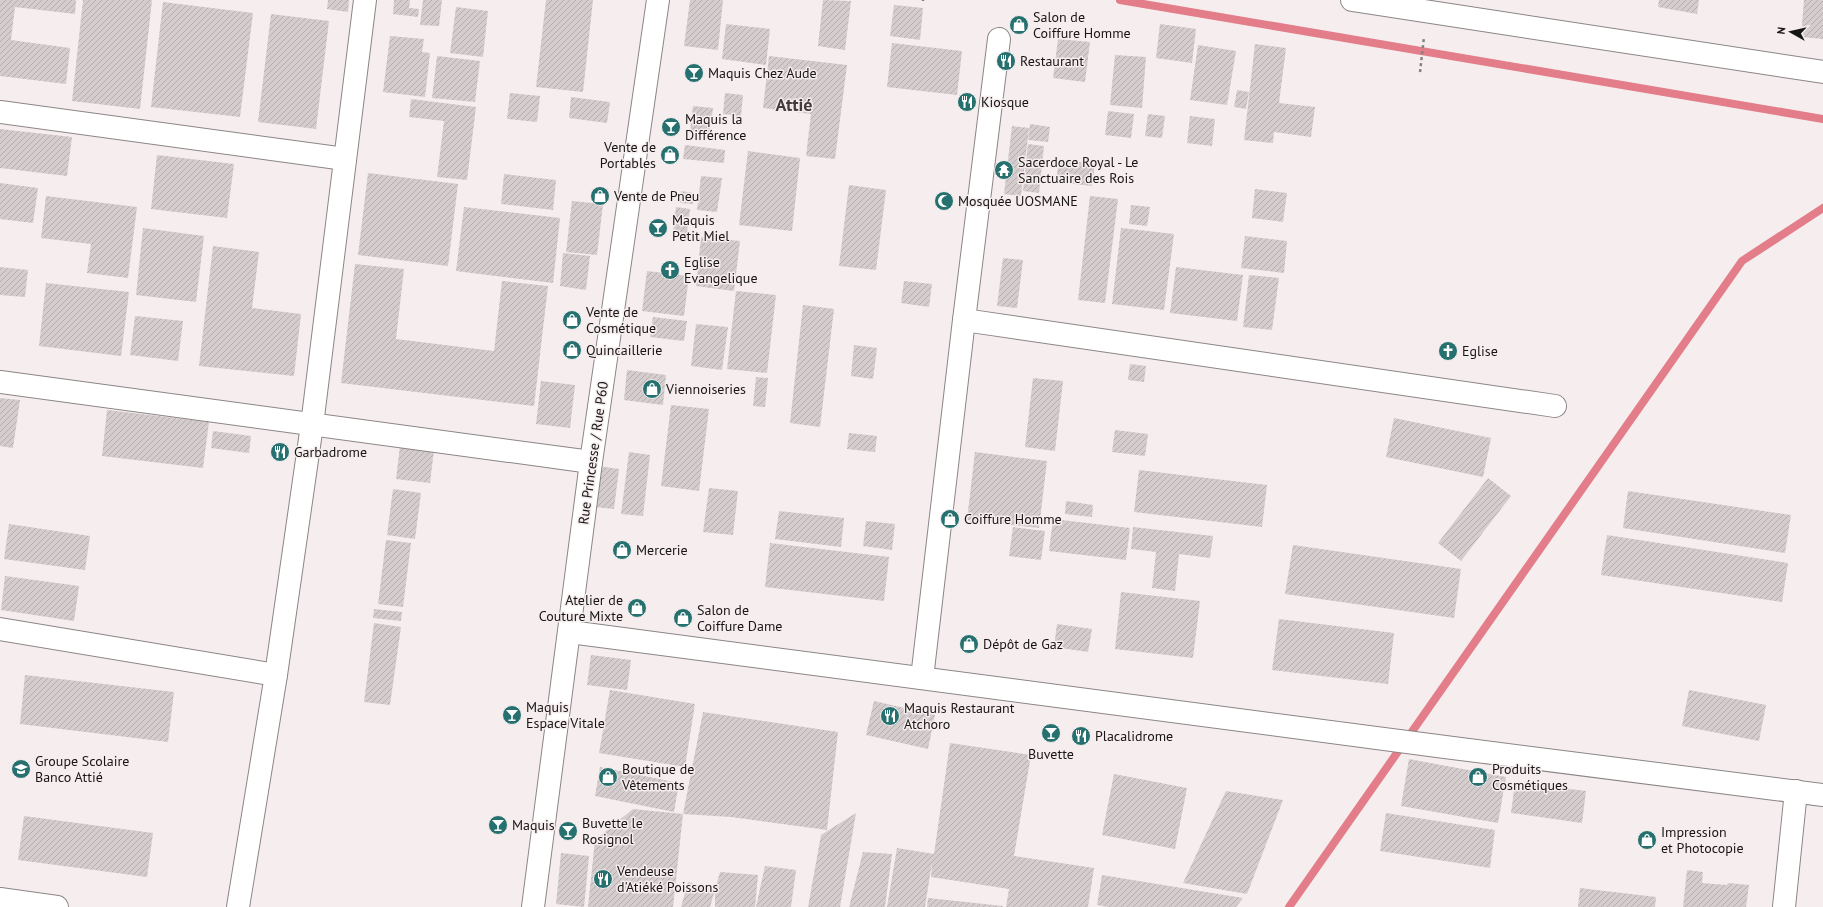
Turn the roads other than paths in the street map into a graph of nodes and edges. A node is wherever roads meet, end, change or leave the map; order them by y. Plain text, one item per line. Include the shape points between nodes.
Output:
1 (365, 0) edge
2 (658, 0) edge
3 (1352, 0) edge
4 (1415, 4) edge
5 (999, 39) dead end
6 (1823, 72) edge
7 (0, 112) edge
8 (345, 160) junction
9 (964, 320) junction
10 (0, 382) edge
11 (1555, 406) dead end
12 (312, 425) junction
13 (591, 462) junction
14 (0, 629) edge
15 (570, 632) junction
16 (276, 675) junction
17 (922, 678) junction
18 (1796, 791) junction
19 (1823, 795) edge
20 (0, 899) edge
21 (57, 907) edge
22 (238, 907) edge
23 (533, 907) edge
24 (1784, 907) edge

1 - 8 street
2 - 13 street, Rue Princesse / Rue P60
3 - 4 street
4 - 6 street
5 - 9 street
7 - 8 street
8 - 12 street
9 - 11 street
9 - 17 street
10 - 12 street
12 - 13 street
12 - 16 street
13 - 15 street, Rue Princesse / Rue P60
14 - 16 street
15 - 17 street
15 - 23 street, Rue Princesse / Rue P60
16 - 22 street
17 - 18 street
18 - 19 street
18 - 24 street
20 - 21 street

